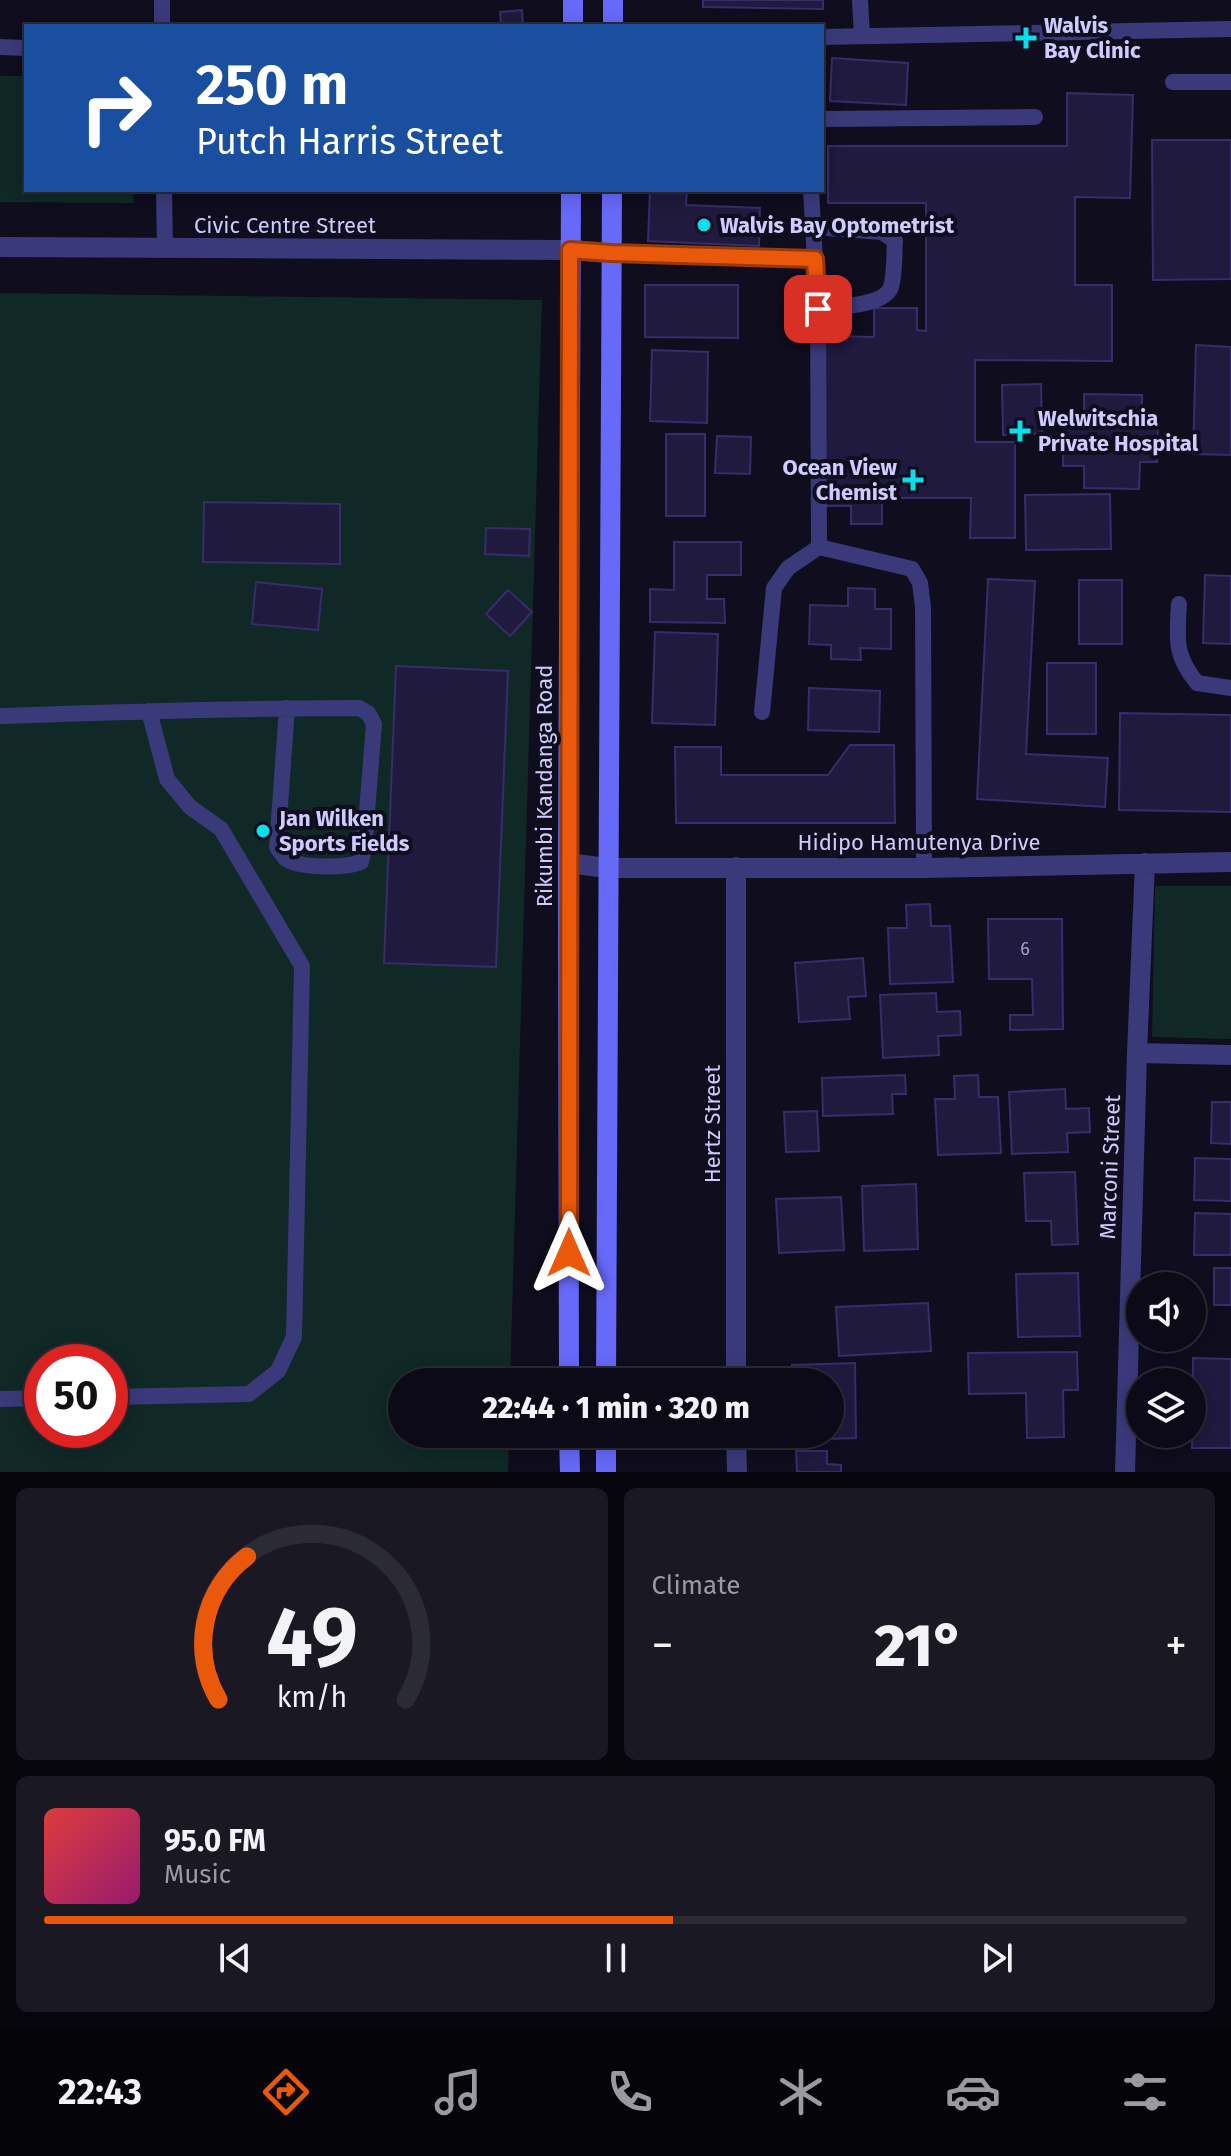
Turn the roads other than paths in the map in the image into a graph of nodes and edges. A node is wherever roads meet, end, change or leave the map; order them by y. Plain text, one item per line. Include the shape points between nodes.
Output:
1 (162, 0) edge
2 (573, 0) edge
3 (613, 0) edge
4 (860, 0) edge
5 (162, 24) edge
6 (573, 24) edge
7 (613, 24) edge
8 (1231, 29) edge
9 (862, 36) junction
10 (824, 37) edge
11 (0, 47) edge
12 (24, 48) edge
13 (1173, 82) dead end
14 (1231, 82) edge
15 (1035, 117) dead end
16 (824, 119) edge
17 (164, 192) edge
18 (571, 192) edge
19 (612, 192) edge
20 (811, 192) edge
21 (813, 227) junction
22 (0, 247) edge
23 (165, 249) junction
24 (570, 250) junction
25 (611, 253) junction
26 (815, 259) junction
27 (818, 309) junction
28 (819, 547) junction
29 (1179, 604) dead end
30 (1231, 688) edge
31 (287, 708) junction
32 (149, 711) junction
33 (762, 712) dead end
34 (0, 716) edge
35 (1231, 862) edge
36 (568, 863) junction
37 (1145, 863) junction
38 (736, 867) junction
39 (607, 868) junction
40 (924, 868) junction
41 (1137, 1053) junction
42 (1231, 1055) edge
43 (569, 1368) edge
44 (606, 1368) edge
45 (736, 1368) edge
46 (128, 1397) edge
47 (24, 1398) edge
48 (0, 1399) edge
49 (569, 1448) edge
50 (606, 1448) edge
51 (736, 1448) edge
52 (570, 1472) edge
53 (606, 1472) edge
54 (737, 1472) edge
55 (1125, 1472) edge

1 - 5 lane
2 - 6 main road
3 - 7 main road
4 - 9 lane
8 - 9 lane
9 - 10 lane
11 - 12 lane
13 - 14 lane
15 - 16 lane
17 - 23 lane
18 - 24 main road, Rikumbi Kandanga Road
19 - 25 main road
20 - 21 lane
21 - 26 lane
21 - 27 lane via 882,232 895,241 891,288 885,296
22 - 23 street, Civic Centre Street
23 - 24 street, Civic Centre Street
24 - 25 street, Civic Centre Street
24 - 36 main road, Rikumbi Kandanga Road
25 - 26 lane
25 - 39 main road
26 - 27 lane
27 - 28 lane
28 - 33 lane via 788,568 774,588
28 - 40 lane via 912,569 920,583
29 - 30 lane via 1176,645 1183,667 1197,683
31 - 31 lane via 359,708 374,724 361,862 300,864 286,859 277,847
31 - 32 lane
32 - 34 lane
32 - 46 lane via 167,779 190,807 221,829 302,966 294,1337 278,1371 249,1394
35 - 37 street, Hidipo Hamutenya Drive
36 - 39 street, Hidipo Hamutenya Drive
36 - 43 main road, Rikumbi Kandanga Road
37 - 40 street, Hidipo Hamutenya Drive
37 - 41 street, Marconi Street
38 - 39 street, Hidipo Hamutenya Drive
38 - 40 street, Hidipo Hamutenya Drive
38 - 45 street, Hertz Street
39 - 44 main road
41 - 42 street
41 - 55 street, Marconi Street
47 - 48 lane
49 - 52 main road
50 - 53 main road
51 - 54 street

